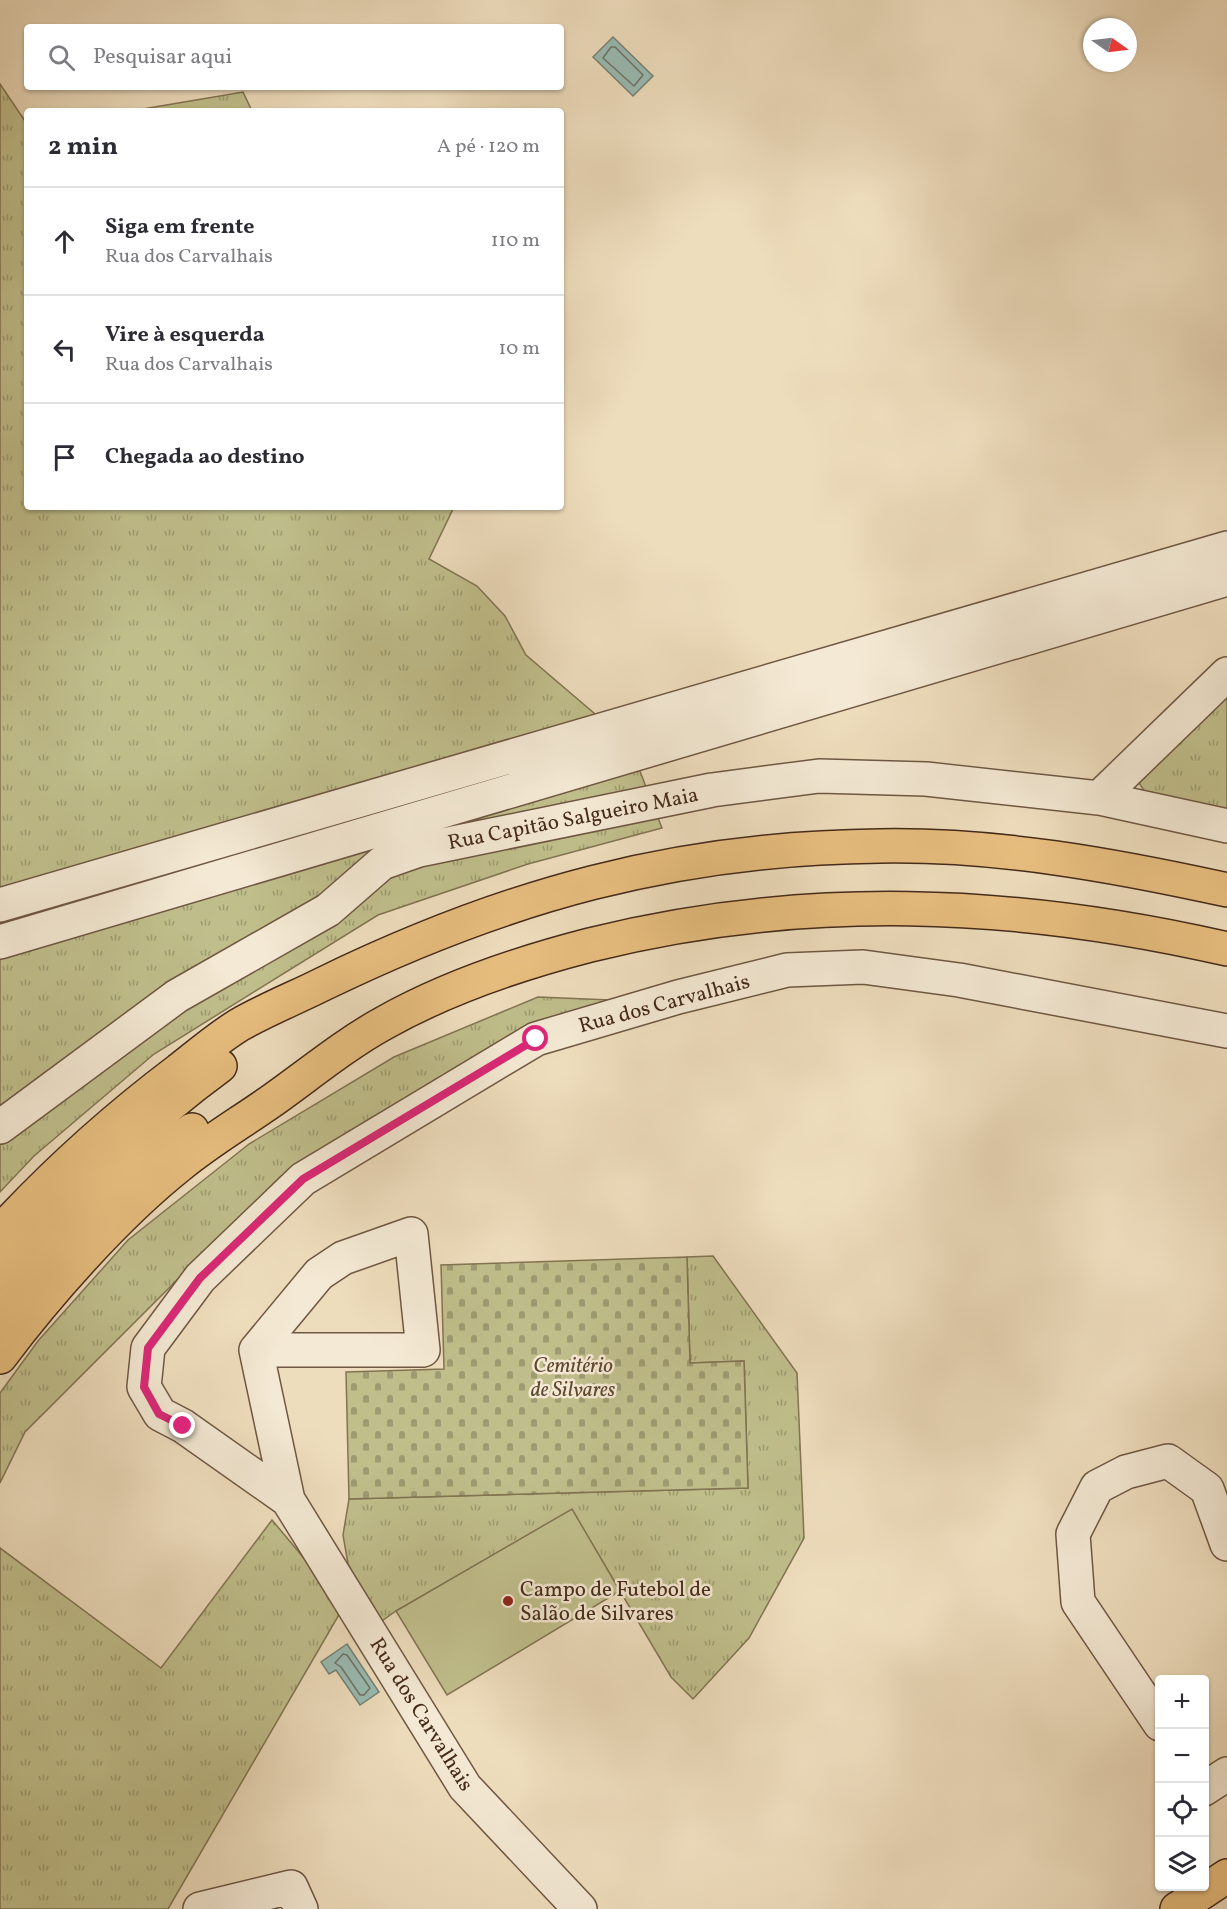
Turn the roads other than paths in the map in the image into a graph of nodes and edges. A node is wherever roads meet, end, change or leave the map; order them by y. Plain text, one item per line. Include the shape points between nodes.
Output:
1 (1227, 548) edge
2 (1227, 579) edge
3 (1227, 674) edge
4 (1099, 798) junction
5 (1227, 826) edge
6 (1227, 890) edge
7 (0, 905) edge
8 (0, 942) edge
9 (1227, 950) edge
10 (355, 968) junction
11 (382, 1024) junction
12 (1227, 1031) edge
13 (0, 1126) edge
14 (0, 1232) edge
15 (0, 1273) edge
16 (0, 1316) edge
17 (256, 1350) junction
18 (0, 1356) edge
19 (288, 1500) junction
20 (1227, 1544) edge
21 (1155, 1717) edge
22 (1227, 1774) edge
23 (1209, 1786) edge
24 (1227, 1876) edge
25 (200, 1909) edge
26 (301, 1909) edge
27 (580, 1909) edge
28 (1177, 1909) edge

1 - 7 street
2 - 8 street
3 - 4 street
4 - 5 street, Rua Capitão Salgueiro Maia
4 - 13 street, Rua Capitão Salgueiro Maia via 926,779 819,776 712,790 419,849 382,863 328,910 177,996
6 - 10 main road via 1148,873 1017,853 883,845 768,851 668,865 566,888 489,912
9 - 11 main road via 1147,933 1006,912 887,907 784,911 638,933 560,953 445,993
10 - 14 main road via 237,1026 117,1117
10 - 15 main road via 204,1078 135,1137
11 - 16 main road via 224,1107 152,1158 93,1213
11 - 18 main road via 179,1166 78,1265
12 - 19 street, Rua dos Carvalhais via 959,980 863,968 788,970 678,997 536,1039 303,1179 200,1278 148,1348 144,1387 159,1414 183,1426
17 - 17 street via 423,1350 411,1234 343,1258 319,1274
17 - 19 street, Rua dos Carvalhais
19 - 27 street, Rua dos Carvalhais via 465,1787
20 - 21 street via 1207,1489 1168,1461 1126,1472 1097,1487 1073,1534 1078,1602
22 - 23 street
24 - 28 main road
25 - 26 street via 291,1887

